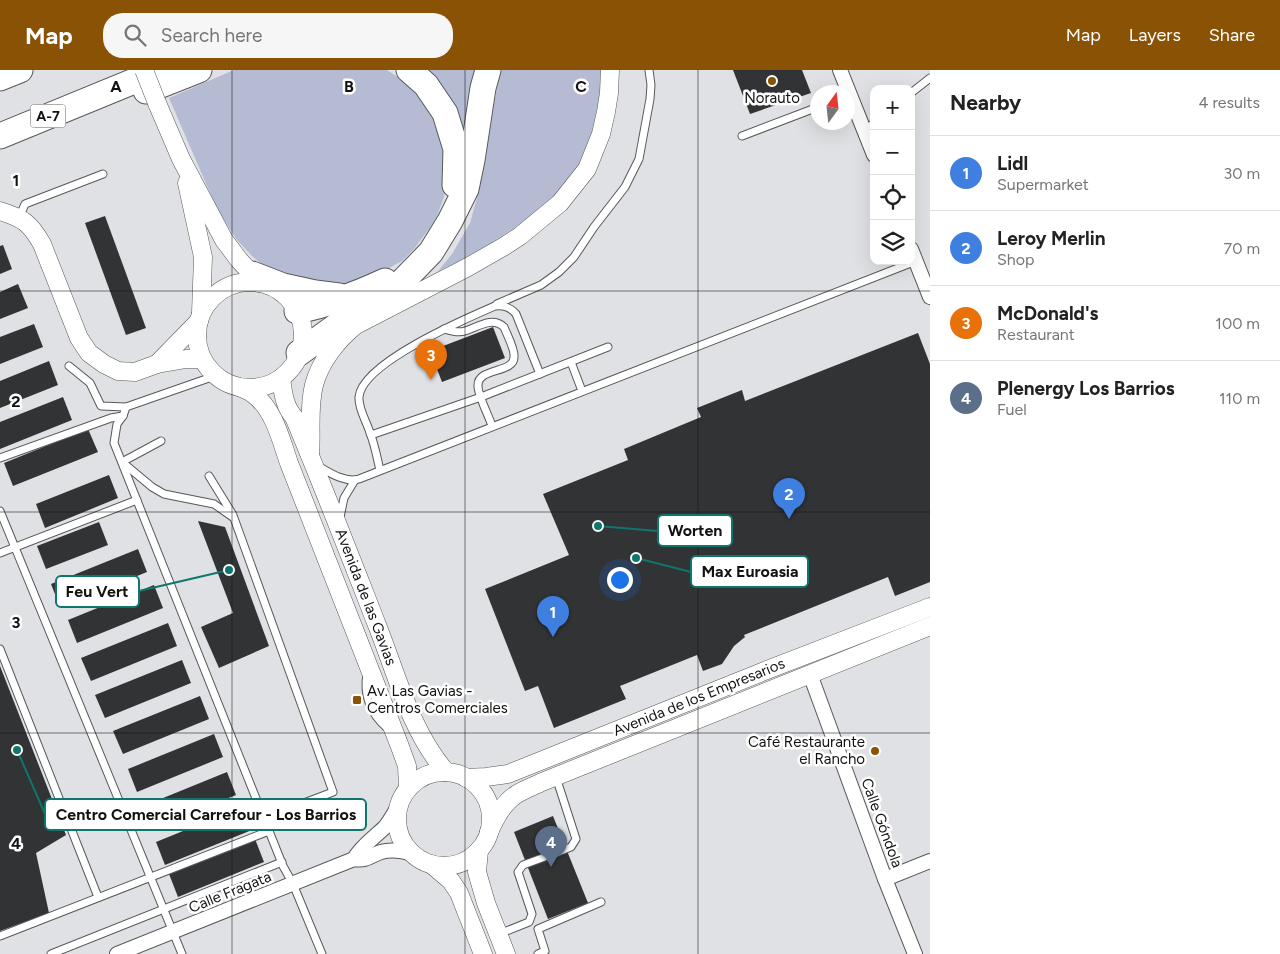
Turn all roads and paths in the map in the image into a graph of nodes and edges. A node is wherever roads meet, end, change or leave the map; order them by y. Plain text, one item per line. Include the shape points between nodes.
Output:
1 (20, 70) edge
2 (144, 70) edge
3 (161, 70) edge
4 (199, 70) edge
5 (409, 70) edge
6 (488, 70) edge
7 (610, 70) edge
8 (649, 70) edge
9 (840, 70) edge
10 (0, 78) edge
11 (930, 78) edge
12 (845, 85) edge
13 (915, 90) edge
14 (97, 97) junction
15 (855, 105) edge
16 (810, 110) edge
17 (869, 127) edge
18 (0, 136) edge
19 (742, 136) dead end
20 (182, 159) junction
21 (102, 174) dead end
22 (0, 211) edge
23 (19, 218) junction
24 (450, 221) junction
25 (915, 257) edge
26 (890, 265) edge
27 (256, 279) junction
28 (929, 288) edge
29 (399, 302) junction
30 (359, 304) junction
31 (495, 306) junction
32 (297, 311) junction
33 (200, 317) junction
34 (444, 329) junction
35 (347, 332) junction
36 (608, 347) dead end
37 (298, 357) junction
38 (202, 359) junction
39 (571, 362) junction
40 (157, 364) junction
41 (69, 366) dead end
42 (540, 374) junction
43 (218, 377) junction
44 (281, 378) junction
45 (239, 387) junction
46 (582, 392) junction
47 (481, 398) junction
48 (126, 407) junction
49 (123, 416) junction
50 (294, 417) junction
51 (492, 426) junction
52 (371, 435) junction
53 (161, 441) dead end
54 (0, 458) edge
55 (312, 459) junction
56 (122, 462) junction
57 (380, 470) junction
58 (208, 476) dead end
59 (355, 480) junction
60 (137, 500) junction
61 (0, 511) edge
62 (234, 518) junction
63 (340, 530) junction
64 (15, 548) junction
65 (0, 553) edge
66 (930, 606) edge
67 (930, 626) edge
68 (0, 649) edge
69 (810, 674) junction
70 (446, 772) junction
71 (555, 776) junction
72 (466, 778) junction
73 (408, 788) junction
74 (398, 807) junction
75 (264, 818) junction
76 (269, 830) junction
77 (489, 832) junction
78 (479, 850) junction
79 (413, 854) junction
80 (354, 858) junction
81 (930, 861) edge
82 (282, 862) junction
83 (431, 864) junction
84 (150, 877) junction
85 (885, 878) junction
86 (293, 884) junction
87 (98, 897) junction
88 (601, 902) dead end
89 (164, 909) junction
90 (529, 922) junction
91 (538, 929) junction
92 (173, 932) junction
93 (498, 934) junction
94 (0, 936) edge
95 (51, 954) edge
96 (117, 954) edge
97 (182, 954) edge
98 (322, 954) edge
99 (483, 954) edge
100 (506, 954) edge
101 (538, 954) edge
102 (915, 954) edge

1 - 10 highway
2 - 20 street, bridge
3 - 14 highway, A-7
4 - 14 highway via 130,98
5 - 24 highway via 426,85 446,113 456,149
6 - 24 highway via 482,88 466,189
7 - 29 street via 601,134 587,169 560,203 503,247
8 - 31 lane via 650,99 639,159 625,187 559,272 541,286
9 - 12 street
11 - 13 lane
14 - 18 highway, A-7
15 - 17 street
16 - 19 lane
20 - 27 street via 224,240
20 - 33 street via 204,257
21 - 23 lane via 25,204
22 - 23 street
23 - 40 street via 28,224 42,244 79,338 90,354 118,371 135,372
24 - 30 highway via 431,252 395,289 386,296
25 - 28 street
26 - 46 lane
27 - 30 highway
27 - 32 street via 282,293
27 - 33 street via 225,288 207,303
29 - 30 highway
29 - 35 street
30 - 32 highway
30 - 35 street
30 - 37 highway via 349,317
31 - 34 lane
31 - 42 lane via 507,306 516,314
32 - 37 street via 303,334
33 - 38 street via 196,336
33 - 40 street
34 - 47 lane via 463,332 490,321 504,327 514,359 507,366 481,378 478,384
34 - 52 lane via 413,345 363,385 360,408
35 - 55 street via 330,353 314,386
36 - 39 lane
37 - 44 street
37 - 50 street, Avenida de las Gavias via 292,376
38 - 40 street
38 - 43 street
39 - 42 lane
39 - 46 lane
41 - 48 lane via 90,384 100,406
42 - 47 lane
43 - 45 street
43 - 48 lane
44 - 45 street via 263,387
44 - 50 street, Avenida de las Gavias via 288,411
45 - 73 street, Avenida de las Gavias via 264,404 274,422 407,766
46 - 51 lane
47 - 51 lane
47 - 52 lane
48 - 49 lane
49 - 54 lane
49 - 56 lane via 116,424 114,443
50 - 55 street, Avenida de las Gavias
51 - 57 lane
52 - 57 lane
53 - 56 lane
55 - 59 lane via 336,476
55 - 63 street, Avenida de las Gavias
56 - 60 lane
56 - 62 lane via 164,494 214,504
57 - 59 lane
58 - 62 lane
59 - 63 lane via 344,498
60 - 64 lane
60 - 75 lane
61 - 64 lane
62 - 75 lane via 333,792
63 - 70 street, Avenida de las Gavias via 412,718 429,750
64 - 65 lane
64 - 84 lane
66 - 72 street, Avenida de los Empresarios via 508,774
67 - 69 street, Avenida de los Empresarios
68 - 87 lane
69 - 71 street, Avenida de los Empresarios
69 - 85 street, Calle Góndola
70 - 72 street
70 - 73 street via 425,776
71 - 77 street, Avenida de los Empresarios via 506,802
71 - 90 lane via 576,839 571,847 523,865 518,872 532,914
72 - 77 street via 482,791 487,801 491,821
73 - 74 street
74 - 79 street via 397,828
74 - 80 street, Calle Fragata via 387,824
75 - 76 lane
76 - 82 lane
76 - 84 lane
77 - 78 street
78 - 83 street via 452,865
78 - 93 street via 478,872
79 - 80 street, Calle Fragata via 390,851 363,860
79 - 83 street
80 - 86 street, Calle Fragata
81 - 85 street
82 - 86 lane
82 - 89 lane
83 - 99 street via 451,881 458,893
84 - 87 lane
84 - 89 lane
85 - 102 street, Calle Góndola
86 - 92 street, Calle Fragata
86 - 98 lane
87 - 94 lane
88 - 91 lane
89 - 92 lane
89 - 95 lane
90 - 91 lane
90 - 93 lane
91 - 101 lane via 545,951
92 - 96 street, Calle Fragata
92 - 97 lane
93 - 100 street

